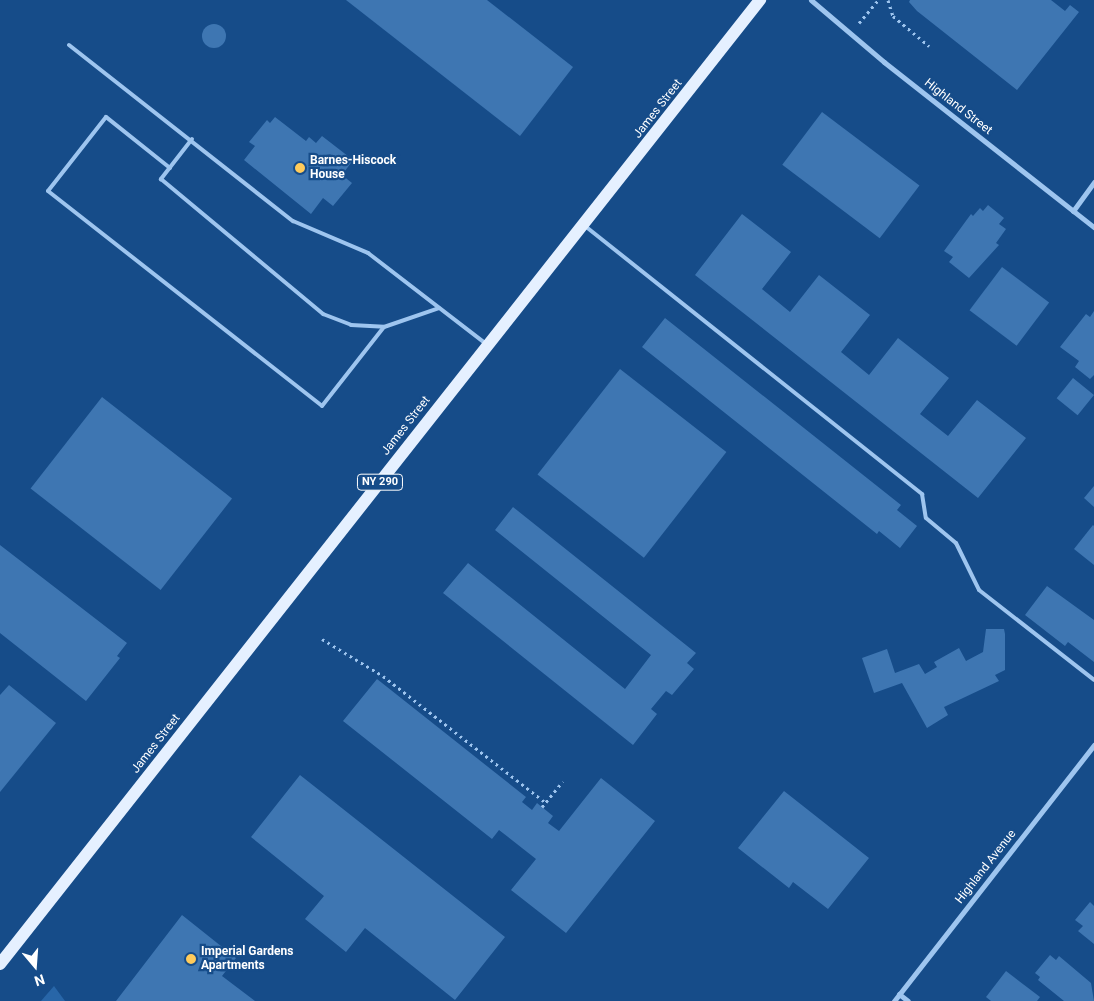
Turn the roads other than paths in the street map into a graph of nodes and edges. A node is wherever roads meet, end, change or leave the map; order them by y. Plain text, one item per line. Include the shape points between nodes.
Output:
1 (760, 0) edge
2 (811, 0) edge
3 (69, 45) dead end
4 (192, 139) junction
5 (170, 168) junction
6 (1094, 182) edge
7 (1073, 211) junction
8 (583, 225) junction
9 (1094, 227) edge
10 (440, 308) junction
11 (384, 327) junction
12 (488, 345) junction
13 (1094, 680) edge
14 (1094, 745) edge
15 (0, 964) edge
16 (899, 994) junction
17 (894, 1001) edge
18 (908, 1001) edge

1 - 8 main road, James Street / NY 290
2 - 7 street, Highland Street
3 - 4 lane
4 - 5 lane
4 - 10 lane via 293,221 368,253
5 - 11 lane via 161,179 324,314 351,325
5 - 11 lane via 106,117 48,191 322,406
6 - 7 street
7 - 9 street, Highland Street
8 - 12 main road, James Street / NY 290
8 - 13 lane via 922,494 926,518 956,543 979,590
10 - 11 lane
10 - 12 lane
12 - 15 main road, James Street / NY 290
14 - 16 street, Highland Avenue
16 - 17 street, Highland Avenue
16 - 18 street

